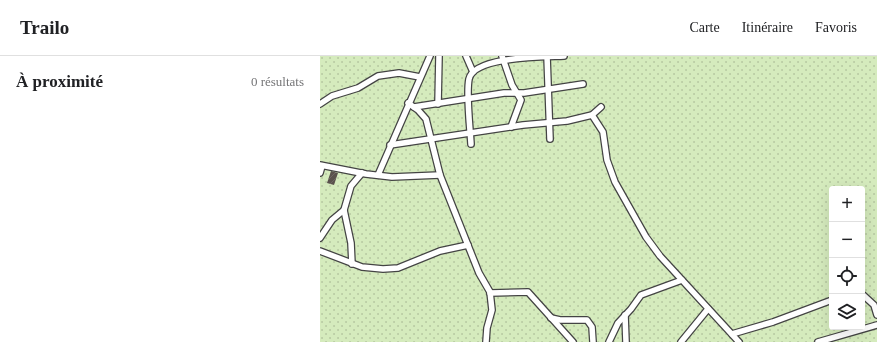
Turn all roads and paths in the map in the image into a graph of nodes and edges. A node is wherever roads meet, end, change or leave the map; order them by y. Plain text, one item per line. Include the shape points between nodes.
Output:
1 (430, 56) edge
2 (439, 56) edge
3 (466, 56) edge
4 (547, 56) edge
5 (564, 56) edge
6 (503, 58) edge
7 (473, 72) junction
8 (420, 77) junction
9 (583, 84) dead end
10 (548, 90) junction
11 (517, 93) junction
12 (469, 99) junction
13 (408, 103) junction
14 (320, 104) edge
15 (438, 104) junction
16 (414, 107) junction
17 (601, 107) dead end
18 (592, 115) junction
19 (548, 122) junction
20 (511, 126) junction
21 (470, 133) junction
22 (431, 139) junction
23 (550, 139) dead end
24 (471, 144) dead end
25 (390, 145) junction
26 (321, 165) edge
27 (320, 173) edge
28 (362, 173) junction
29 (378, 175) junction
30 (440, 175) junction
31 (344, 210) junction
32 (320, 238) edge
33 (468, 246) junction
34 (320, 251) edge
35 (352, 264) junction
36 (682, 280) junction
37 (490, 293) junction
38 (865, 297) edge
39 (829, 301) edge
40 (708, 309) junction
41 (625, 315) junction
42 (877, 315) edge
43 (551, 318) junction
44 (877, 325) edge
45 (732, 334) junction
46 (486, 342) edge
47 (573, 342) edge
48 (592, 342) edge
49 (609, 342) edge
50 (626, 342) edge
51 (681, 342) edge
52 (739, 342) edge
53 (818, 342) edge

1 - 8 street
2 - 15 street
3 - 7 street
4 - 5 street
4 - 6 street
4 - 10 street
6 - 7 street
6 - 11 street
7 - 12 street via 468,81
8 - 13 street
8 - 14 street via 399,73 378,76 358,88 332,96
9 - 10 street
10 - 11 street
10 - 19 street
11 - 12 street
11 - 20 street via 521,104
12 - 15 street
12 - 21 street
13 - 16 street
13 - 25 street
15 - 16 street
16 - 22 street via 425,118
17 - 18 street
18 - 19 street
18 - 36 street via 603,132 608,166 624,200 654,248
19 - 20 street
19 - 23 street
20 - 21 street
21 - 22 street
21 - 24 street
22 - 25 street
22 - 30 street
25 - 29 street
26 - 27 street
26 - 28 street
28 - 29 street
28 - 31 street via 351,186
29 - 30 street
30 - 33 street
31 - 32 street via 332,220
31 - 35 street via 351,243
33 - 35 street via 447,249 398,268 372,268
33 - 37 street
34 - 35 street
36 - 40 street
36 - 41 street via 644,293
37 - 43 street via 526,291
37 - 46 street via 492,310
38 - 42 street via 874,305
39 - 45 street
40 - 45 street
40 - 51 street
41 - 49 street
41 - 50 street
43 - 47 street
43 - 48 street via 587,320 592,328
44 - 53 street
45 - 52 street

